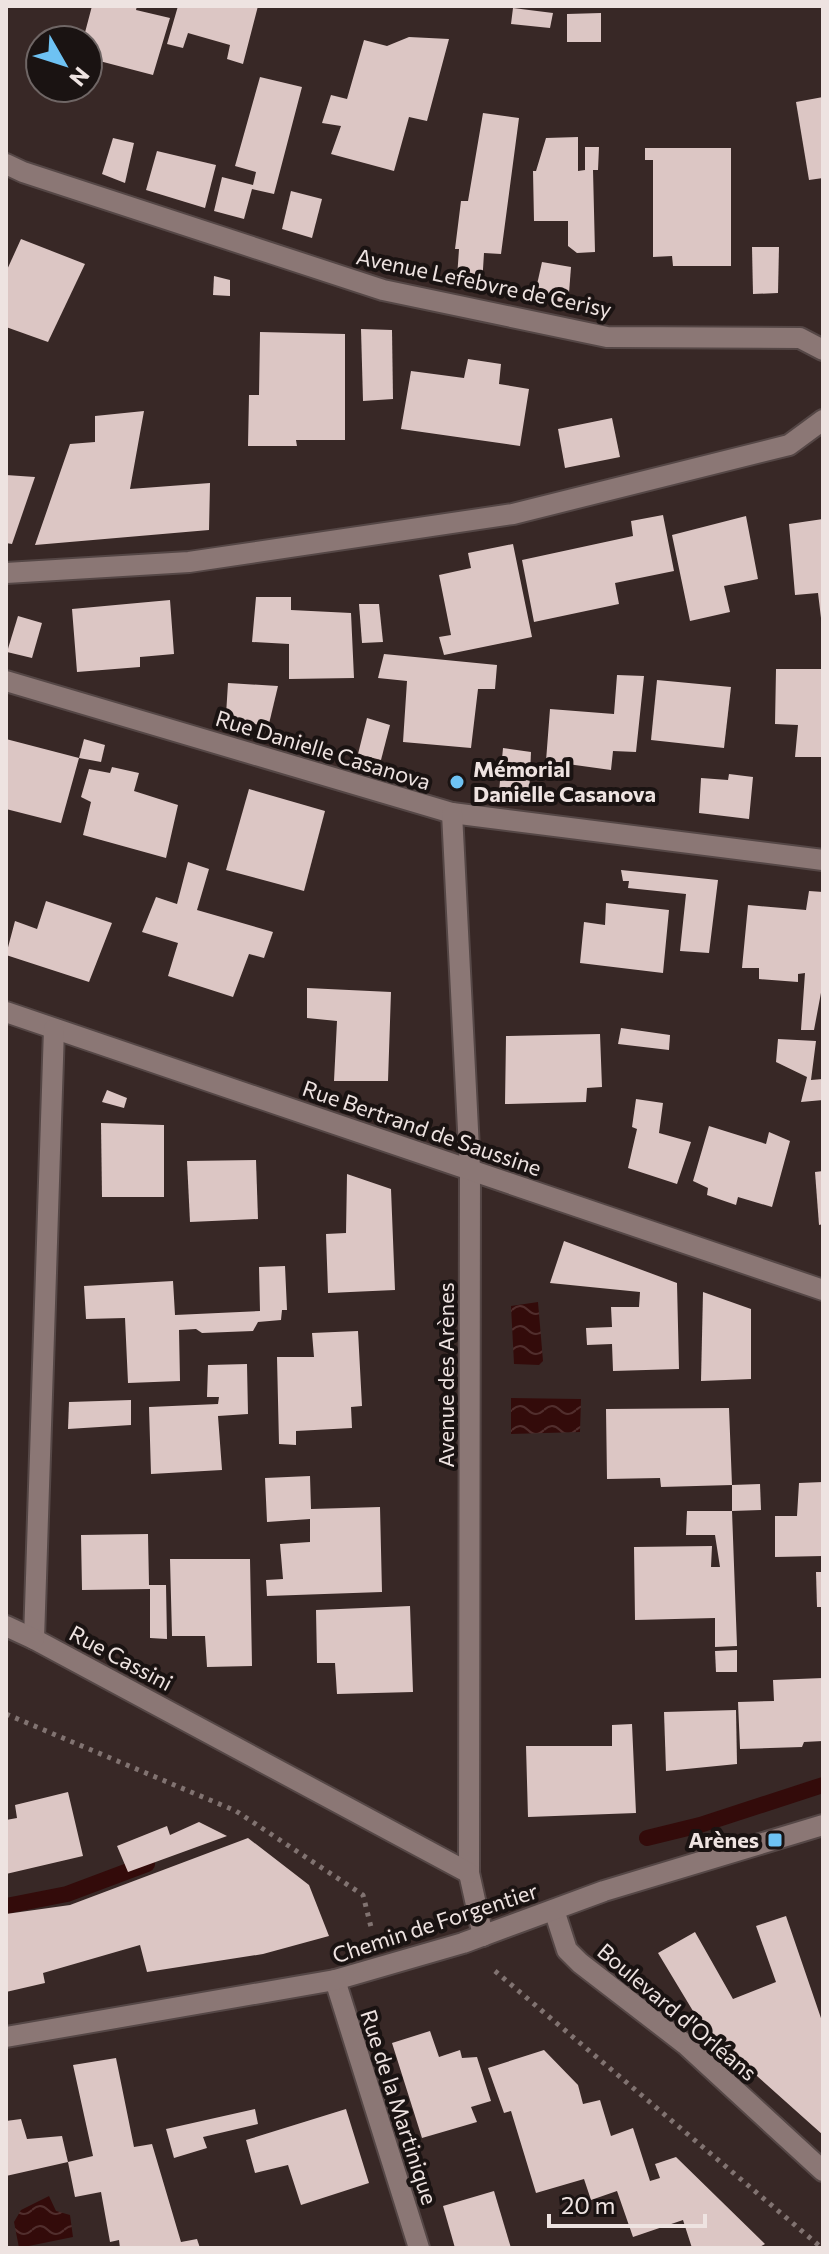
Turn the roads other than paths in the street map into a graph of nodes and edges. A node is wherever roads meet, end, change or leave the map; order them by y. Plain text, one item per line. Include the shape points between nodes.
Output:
1 (6, 164) edge
2 (823, 350) edge
3 (823, 420) edge
4 (6, 573) edge
5 (6, 681) edge
6 (452, 813) junction
7 (823, 860) edge
8 (6, 1012) edge
9 (54, 1029) junction
10 (470, 1169) junction
11 (823, 1290) edge
12 (6, 1626) edge
13 (34, 1639) junction
14 (823, 1825) edge
15 (469, 1873) junction
16 (554, 1910) junction
17 (483, 1936) junction
18 (335, 1980) junction
19 (6, 2037) edge
20 (823, 2171) edge
21 (419, 2248) edge

1 - 2 street, Avenue Lefebvre de Cerisy via 383,290 607,337 800,338
3 - 4 street via 789,445 513,514 189,562
5 - 6 street, Rue Danielle Casanova
6 - 7 street, Rue Danielle Casanova
6 - 10 street, Avenue des Arènes
8 - 9 street, Rue Bertrand de Saussine
9 - 10 street, Rue Bertrand de Saussine
9 - 13 street, Rue Cassini
10 - 11 street, Rue Bertrand de Saussine
10 - 15 street, Avenue des Arènes
12 - 13 street
13 - 15 street, Rue Cassini
14 - 16 street, Chemin de Forgentier
15 - 17 street, Avenue des Arènes
16 - 17 street, Chemin de Forgentier
16 - 20 street, Boulevard d'Orléans via 567,1950 580,1963 685,2044
17 - 18 street, Chemin de Forgentier
18 - 19 street, Chemin de Forgentier
18 - 21 street, Rue de la Martinique

